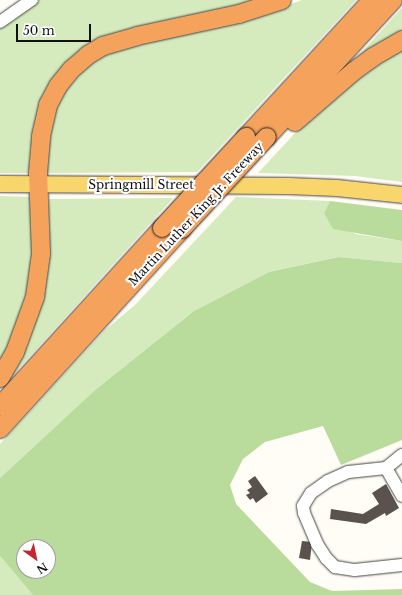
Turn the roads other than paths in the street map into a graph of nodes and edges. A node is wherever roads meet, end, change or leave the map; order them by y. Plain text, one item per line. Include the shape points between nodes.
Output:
1 (32, 0) edge
2 (282, 0) edge
3 (372, 0) edge
4 (393, 0) edge
5 (0, 22) edge
6 (402, 40) edge
7 (273, 138) junction
8 (0, 184) edge
9 (39, 184) junction
10 (402, 195) edge
11 (0, 378) edge
12 (0, 406) edge
13 (0, 429) edge
14 (402, 455) edge
15 (386, 468) junction
16 (402, 496) edge
17 (402, 565) edge

1 - 5 street
2 - 9 highway via 239,14 119,40 88,55 58,86 48,105 40,136
3 - 12 highway, Martin Luther King Jr. Freeway, bridge
4 - 7 highway, Martin Luther King Jr. Freeway
6 - 7 highway via 354,71
7 - 13 highway, Martin Luther King Jr. Freeway, bridge via 100,319
8 - 9 main road, Springmill Street
9 - 10 main road, Springmill Street via 289,186
9 - 11 highway via 41,254 35,297 17,346
14 - 15 street
15 - 16 street
15 - 17 street via 348,472 328,481 311,493 303,506 304,513 317,544 336,567 355,570

